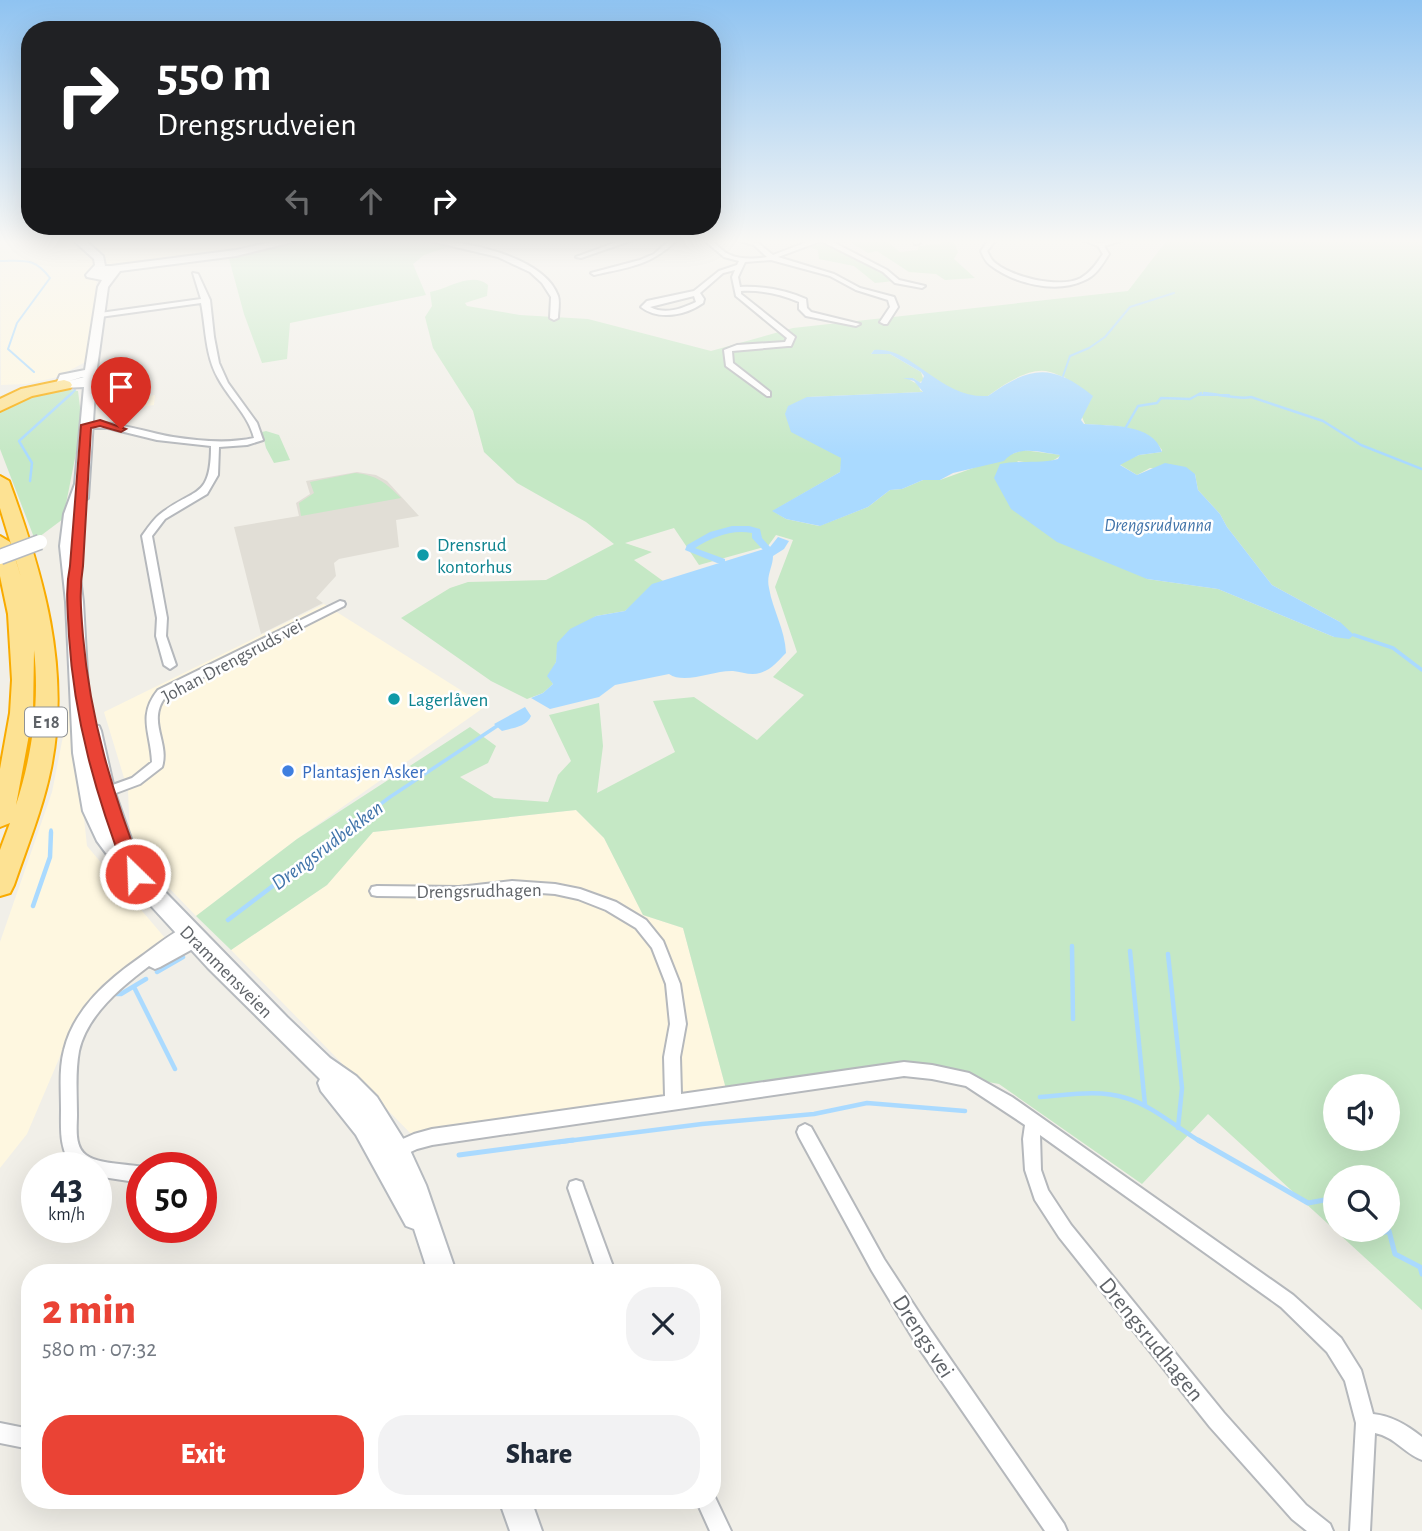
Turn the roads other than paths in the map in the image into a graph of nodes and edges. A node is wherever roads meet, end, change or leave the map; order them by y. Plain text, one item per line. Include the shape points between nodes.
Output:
1 (95, 311) edge
2 (100, 311) edge
3 (125, 311) edge
4 (207, 311) edge
5 (554, 311) edge
6 (760, 311) edge
7 (805, 311) edge
8 (891, 311) edge
9 (100, 315) junction
10 (554, 317) dead end
11 (884, 322) dead end
12 (856, 324) dead end
13 (76, 379) junction
14 (0, 387) edge
15 (767, 394) dead end
16 (0, 406) edge
17 (86, 425) junction
18 (215, 443) junction
19 (0, 481) edge
20 (80, 487) joint
21 (71, 534) junction
22 (0, 542) edge
23 (0, 557) edge
24 (340, 604) dead end
25 (170, 665) dead end
26 (99, 792) junction
27 (0, 818) edge
28 (0, 885) edge
29 (377, 891) dead end
30 (192, 937) junction
31 (673, 1100) junction
32 (1034, 1122) junction
33 (806, 1132) dead end
34 (72, 1152) edge
35 (390, 1154) junction
36 (576, 1188) dead end
37 (439, 1264) edge
38 (603, 1264) edge
39 (1366, 1423) junction
40 (0, 1433) edge
41 (21, 1437) edge
42 (1422, 1450) edge
43 (519, 1509) edge
44 (710, 1509) edge
45 (526, 1531) edge
46 (721, 1531) edge
47 (1057, 1531) edge
48 (1322, 1531) edge
49 (1360, 1531) edge

1 - 13 main road via 91,357
2 - 9 main road
3 - 9 street
4 - 18 street via 218,371 260,438
5 - 10 street
6 - 15 street via 789,332 788,344 728,350 729,364
7 - 12 street
8 - 11 street
9 - 13 main road
13 - 14 highway
13 - 16 highway via 27,392
13 - 17 main road, Drammensveien via 90,397
17 - 18 street via 100,423 156,437
17 - 20 main road, Drammensveien
18 - 25 street via 215,475 209,486 162,517 147,536 161,636
19 - 28 highway, E 18 via 38,602 48,693 39,768
20 - 21 main road, Drammensveien
21 - 23 main road, bridge
21 - 26 main road, Drammensveien via 80,684 94,735
22 - 27 highway, E 18 via 21,619 25,696 14,771
24 - 26 street, Johan Drengsruds vei via 162,693 150,710 158,764 136,781
26 - 30 main road, Drammensveien via 102,833 119,860
29 - 31 street, Drengsrudhagen via 555,889 611,906 642,924 658,945 673,984 678,1024 672,1056
30 - 34 street via 181,951 132,974 99,1000 74,1042 69,1092
30 - 35 main road, Drammensveien via 321,1066 341,1077 370,1108
31 - 32 street via 904,1069 969,1080
31 - 35 street via 432,1137
32 - 39 street via 1287,1301 1334,1345 1354,1377
32 - 48 street, Drengsrudhagen via 1033,1170 1041,1194 1065,1231 1217,1420 1299,1512
33 - 47 street, Drengs vei via 878,1265
35 - 37 main road, Drammensveien via 409,1206 430,1237
36 - 38 street
39 - 42 street via 1384,1423
39 - 49 street
40 - 41 street
43 - 45 main road
44 - 46 street

